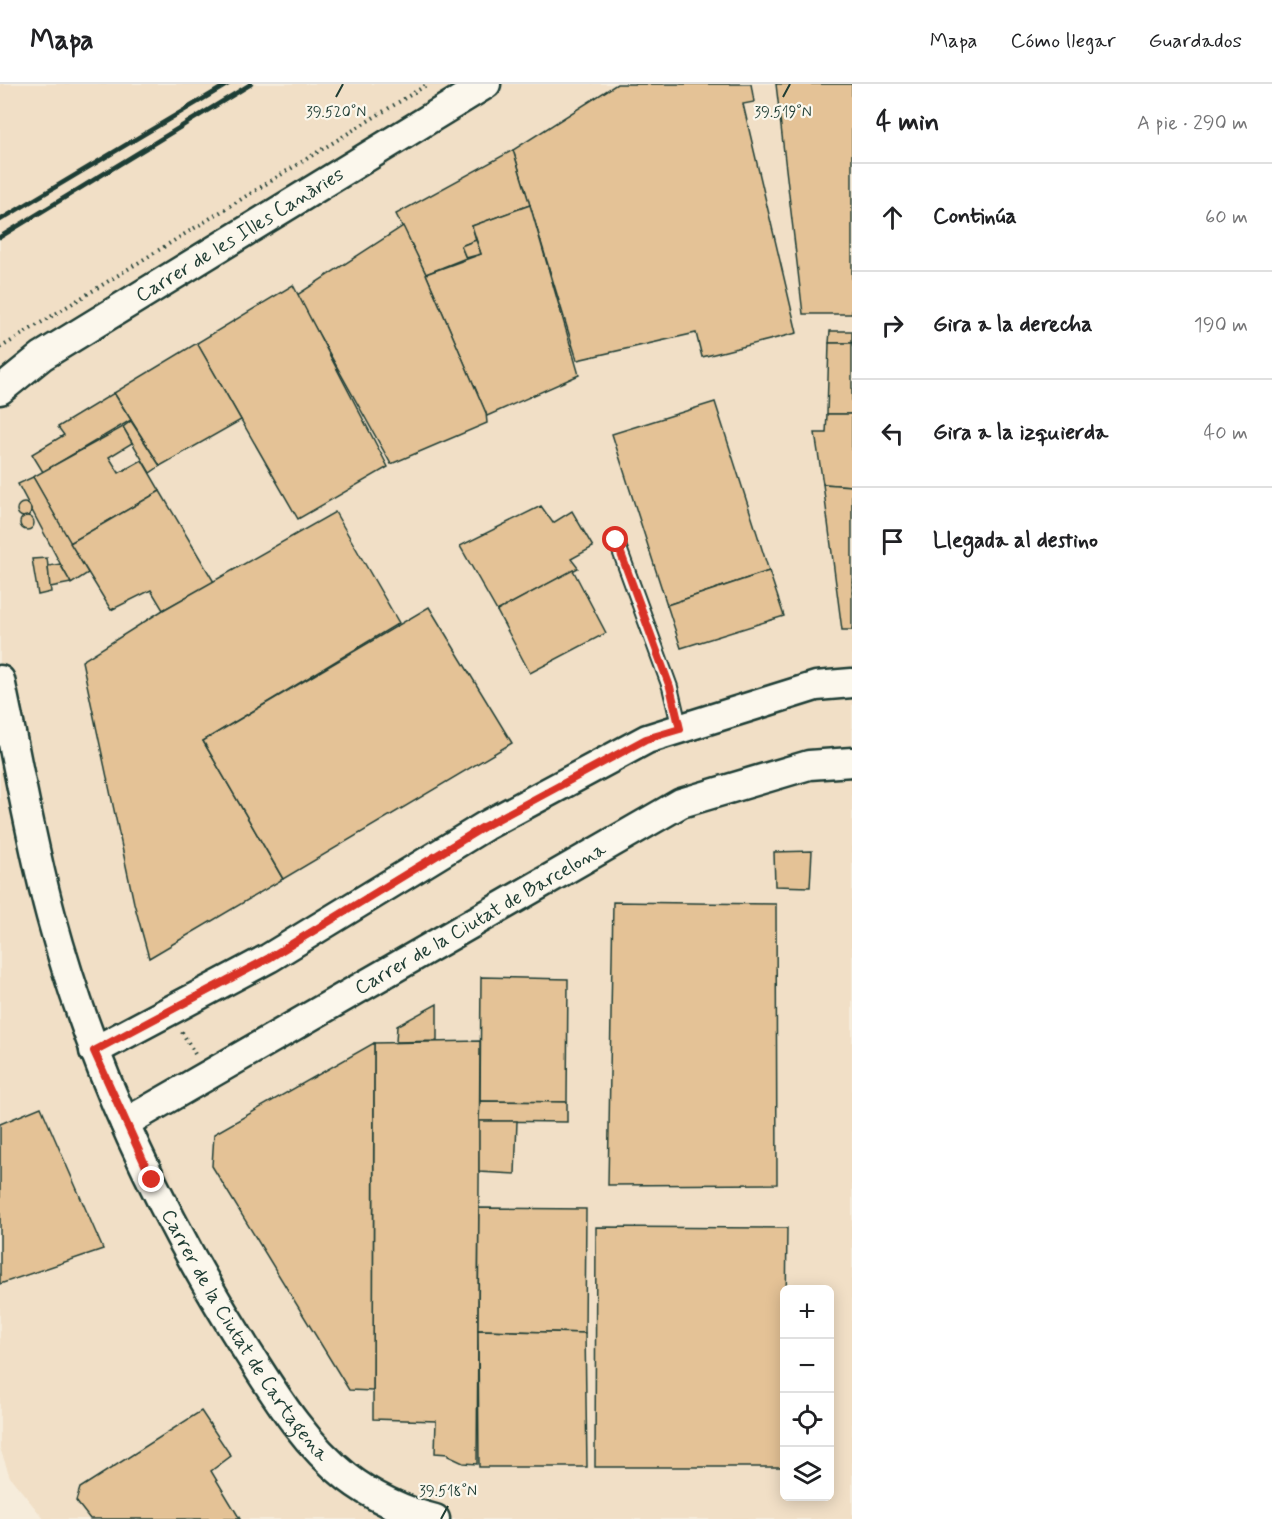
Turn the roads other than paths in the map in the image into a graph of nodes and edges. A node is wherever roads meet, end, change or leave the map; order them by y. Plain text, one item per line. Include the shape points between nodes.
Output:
1 (486, 84) edge
2 (0, 390) edge
3 (616, 540) dead end
4 (0, 680) edge
5 (852, 683) edge
6 (680, 729) junction
7 (852, 762) edge
8 (94, 1051) junction
9 (125, 1123) junction
10 (435, 1519) edge

1 - 2 street, Carrer de les Illes Canàries via 42,356
3 - 6 lane via 670,687
4 - 8 street, Carrer de la Ciutat de Cartagena via 51,915
5 - 6 street via 816,686
6 - 8 street via 646,739 485,826 269,958
7 - 9 street, Carrer de la Ciutat de Barcelona via 809,765 681,803
8 - 9 street, Carrer de la Ciutat de Cartagena
9 - 10 street, Carrer de la Ciutat de Cartagena via 208,1290 293,1423 347,1477 409,1513

